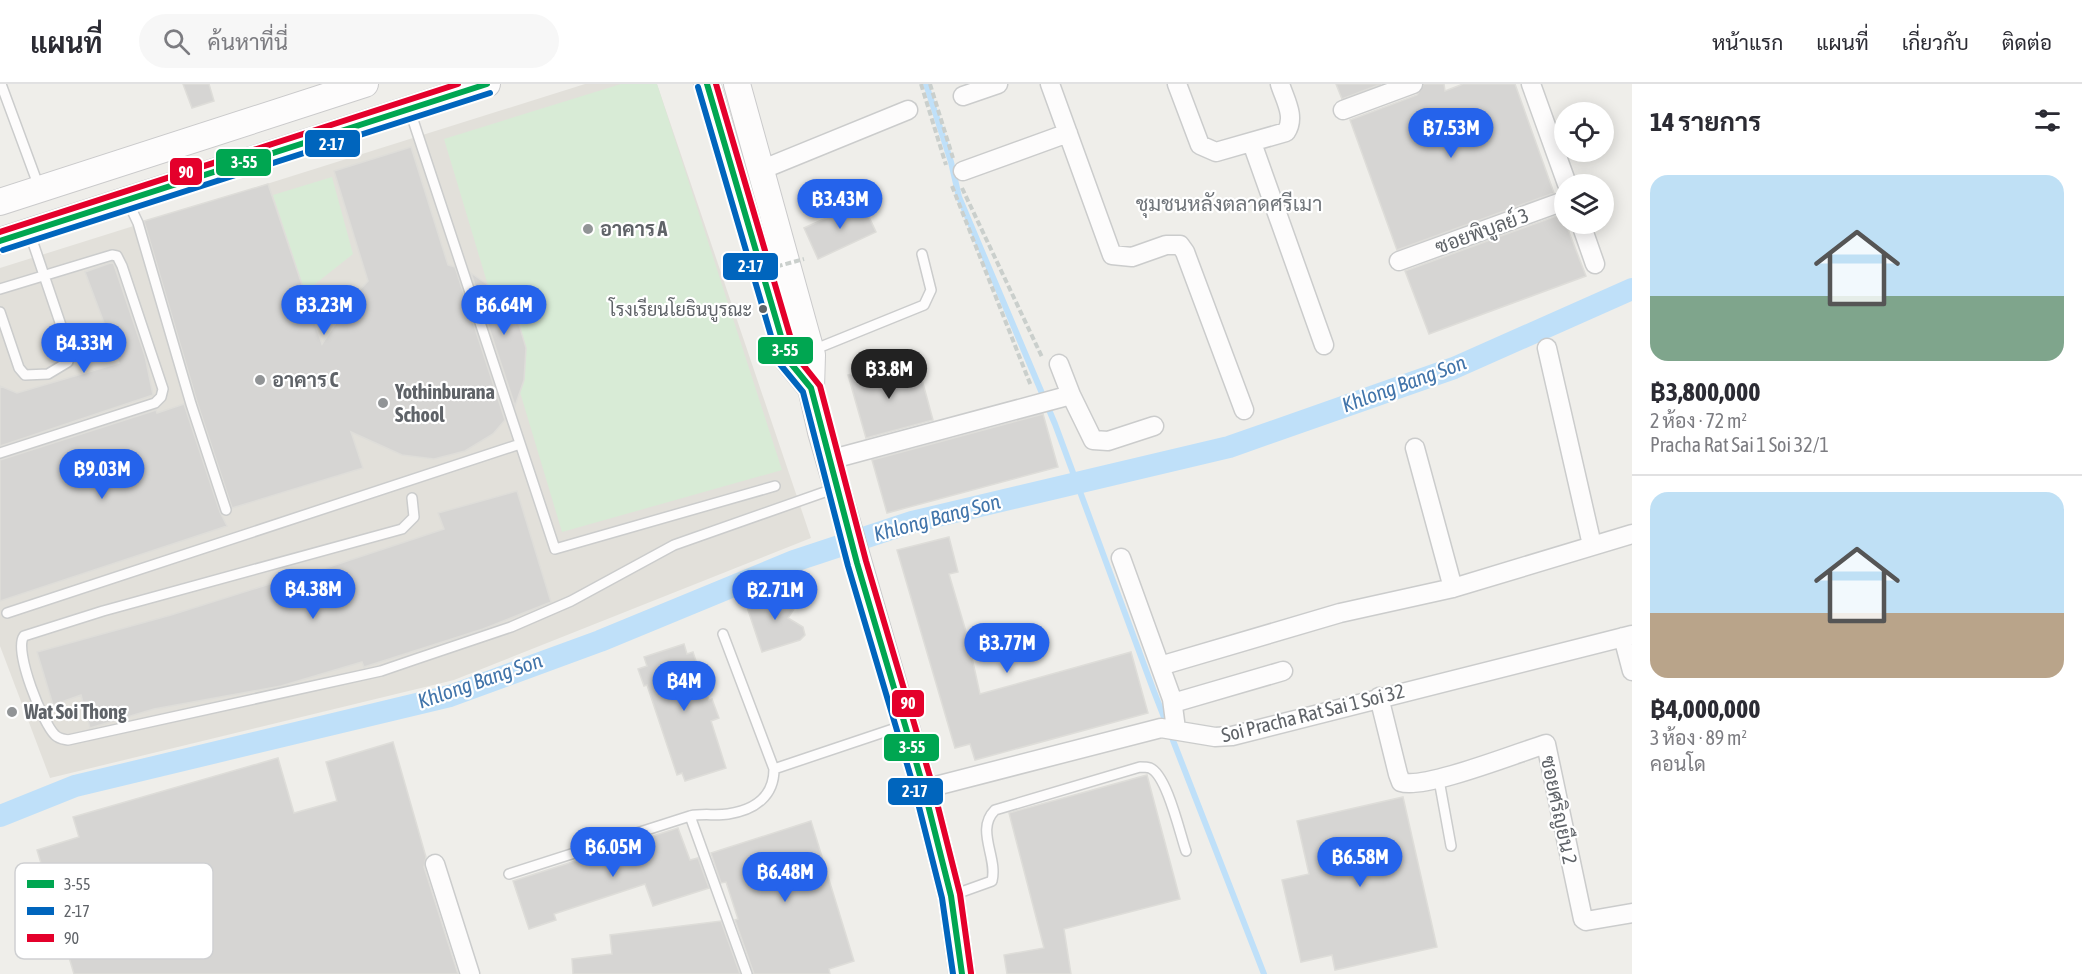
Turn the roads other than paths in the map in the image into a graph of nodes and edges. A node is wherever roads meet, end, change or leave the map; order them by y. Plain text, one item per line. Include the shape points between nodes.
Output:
1 (1, 84) edge
2 (366, 84) edge
3 (487, 84) edge
4 (707, 84) edge
5 (737, 84) edge
6 (999, 84) edge
7 (1050, 84) edge
8 (1177, 84) edge
9 (1280, 84) edge
10 (1413, 84) edge
11 (1531, 84) edge
12 (963, 96) dead end
13 (410, 109) junction
14 (908, 110) dead end
15 (1343, 110) dead end
16 (1068, 133) junction
17 (1252, 144) junction
18 (761, 170) junction
19 (959, 171) road end
20 (1563, 174) edge
21 (34, 191) junction
22 (127, 200) junction
23 (0, 202) edge
24 (1554, 205) edge
25 (35, 230) junction
26 (1584, 234) edge
27 (0, 241) edge
28 (922, 254) dead end
29 (1399, 261) dead end
30 (1595, 264) dead end
31 (43, 275) junction
32 (0, 289) edge
33 (0, 312) edge
34 (1324, 345) dead end
35 (1547, 348) dead end
36 (811, 351) junction
37 (1059, 364) dead end
38 (811, 388) junction
39 (1054, 401) junction
40 (1244, 410) dead end
41 (1154, 426) dead end
42 (520, 444) junction
43 (1415, 448) dead end
44 (0, 453) edge
45 (829, 460) junction
46 (775, 486) dead end
47 (837, 488) junction
48 (412, 498) dead end
49 (226, 510) dead end
50 (1632, 534) edge
51 (1592, 545) junction
52 (1121, 558) dead end
53 (1453, 588) junction
54 (7, 612) dead end
55 (723, 633) dead end
56 (1628, 636) edge
57 (1160, 666) junction
58 (1283, 671) dead end
59 (1632, 671) edge
60 (1379, 697) junction
61 (1173, 704) junction
62 (906, 725) junction
63 (1170, 728) junction
64 (774, 768) junction
65 (1439, 780) junction
66 (924, 789) junction
67 (690, 816) junction
68 (1451, 846) dead end
69 (1186, 851) dead end
70 (435, 864) dead end
71 (509, 874) dead end
72 (951, 896) junction
73 (1632, 913) edge
74 (470, 974) edge
75 (747, 974) edge
76 (962, 974) edge

1 - 21 lane
2 - 21 main road
3 - 13 main road
4 - 38 main road via 788,360
5 - 18 main road
6 - 12 street
7 - 16 street
8 - 17 street via 1200,145 1216,152
9 - 17 street via 1291,116 1290,126 1286,132
10 - 15 street
11 - 20 street
13 - 22 main road
13 - 42 lane
14 - 18 street
16 - 19 street
16 - 40 street via 1112,255 1132,257 1174,243 1185,252
17 - 34 street
18 - 36 main road
21 - 23 main road
21 - 25 main road via 23,213
22 - 25 main road
22 - 49 lane via 138,223
24 - 29 street, ซอยพิบูลย์ 3
25 - 27 main road
25 - 31 lane
26 - 30 street
28 - 36 lane via 931,290 924,305
31 - 32 lane
31 - 33 lane via 70,354 63,367 39,376 25,375
31 - 44 lane via 117,256 162,393 155,403
35 - 51 street
36 - 38 main road
37 - 39 street
38 - 45 main road
39 - 41 street via 1093,440 1108,441
39 - 45 street
42 - 46 lane via 555,549
42 - 54 lane
43 - 53 street
45 - 47 main road
47 - 48 lane via 674,545 571,601 512,627 381,671 68,740 54,734 45,721 22,657 20,646 24,636 402,529 414,517
47 - 62 main road
50 - 51 street
51 - 53 street
52 - 57 street
53 - 57 street via 1340,612
55 - 64 lane
56 - 59 street
56 - 60 street, Soi Pracha Rat Sai 1 Soi 32
57 - 61 street
58 - 61 street
60 - 63 street, Soi Pracha Rat Sai 1 Soi 32 via 1232,736 1215,737
60 - 65 street, ซอยศริญยืน 2 via 1401,782
61 - 63 street
62 - 64 lane
62 - 66 main road
63 - 66 street, Soi Pracha Rat Sai 1 Soi 32
64 - 67 lane via 774,784 763,801 728,814 705,812
65 - 68 lane
65 - 73 street, ซอยศริญยืน 2 via 1546,744 1583,919
66 - 72 main road
67 - 71 lane
67 - 75 lane
69 - 72 lane via 1157,774 1140,767 995,810 987,818 986,829 994,872 992,882
70 - 74 street
72 - 76 main road

